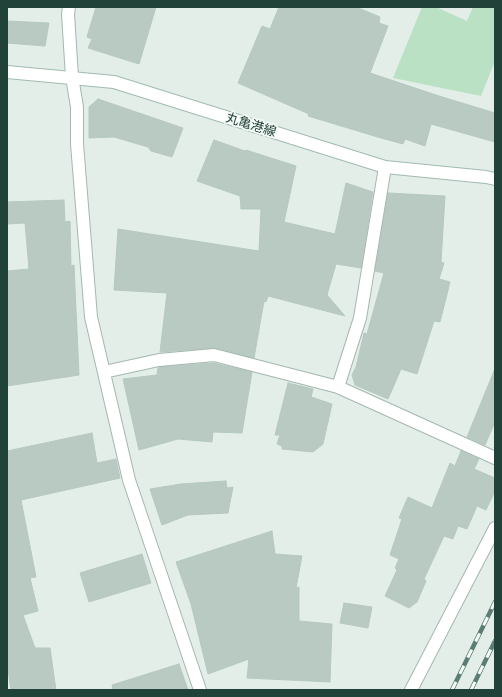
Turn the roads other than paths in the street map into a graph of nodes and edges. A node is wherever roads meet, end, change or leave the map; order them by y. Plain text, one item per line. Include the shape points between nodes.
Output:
1 (69, 7) edge
2 (7, 72) edge
3 (72, 78) junction
4 (385, 167) junction
5 (495, 179) edge
6 (104, 372) junction
7 (338, 387) junction
8 (495, 458) edge
9 (495, 528) edge
10 (200, 690) edge
11 (411, 690) edge

1 - 3 street
2 - 3 street, 丸亀港線
3 - 4 street, 丸亀港線 via 114,82
3 - 6 street via 77,107 77,144 91,317
4 - 5 street, 丸亀港線
4 - 7 street via 360,318
6 - 7 street via 159,360 214,355
6 - 10 street via 129,480
7 - 8 street
9 - 11 street

